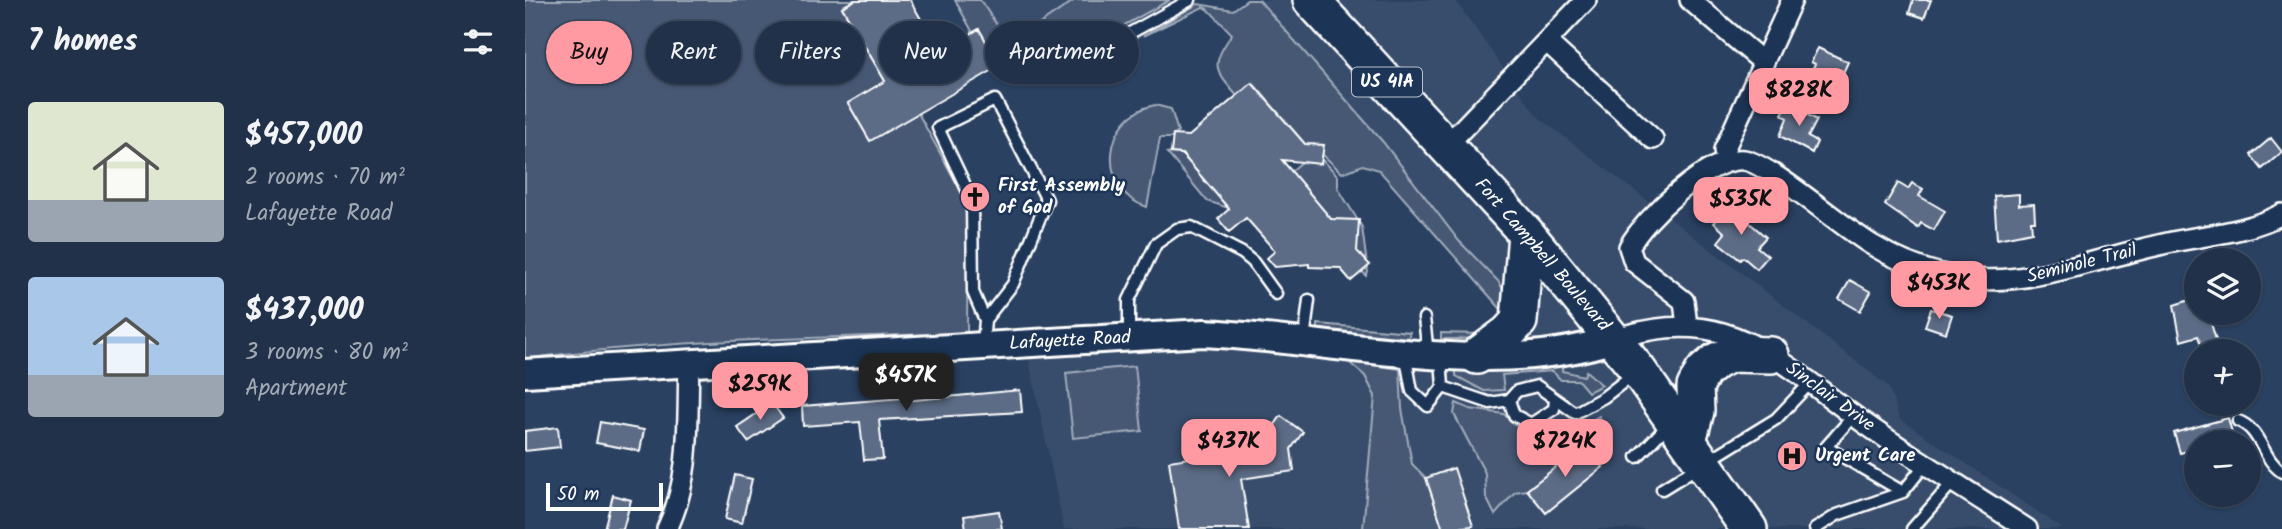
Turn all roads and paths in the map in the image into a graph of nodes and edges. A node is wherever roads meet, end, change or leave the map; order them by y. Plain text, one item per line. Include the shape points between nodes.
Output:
1 (1190, 0) edge
2 (1311, 0) edge
3 (1586, 0) edge
4 (1690, 0) edge
5 (1792, 0) edge
6 (1139, 27) edge
7 (1546, 42) junction
8 (1763, 62) junction
9 (1653, 139) dead end
10 (1446, 146) junction
11 (1726, 162) junction
12 (2282, 214) edge
13 (1526, 233) junction
14 (1276, 294) dead end
15 (1309, 300) dead end
16 (1424, 318) dead end
17 (1687, 326) junction
18 (984, 333) junction
19 (1129, 337) junction
20 (1613, 339) junction
21 (1304, 341) junction
22 (1425, 354) junction
23 (1771, 355) junction
24 (1477, 356) junction
25 (689, 363) junction
26 (1638, 370) junction
27 (525, 373) edge
28 (1811, 382) junction
29 (1443, 387) junction
30 (1509, 400) junction
31 (1555, 400) junction
32 (1854, 415) junction
33 (2238, 421) dead end
34 (1689, 442) junction
35 (1637, 457) dead end
36 (1926, 463) junction
37 (2282, 472) edge
38 (1954, 481) junction
39 (1662, 489) dead end
40 (1903, 492) junction
41 (667, 529) edge
42 (1749, 529) edge
43 (1815, 529) edge
44 (1912, 529) edge
45 (2027, 529) edge

1 - 6 lane
2 - 10 highway, Fort Campbell Boulevard / US 41A
3 - 7 street
4 - 8 street
5 - 8 street
7 - 9 street
7 - 10 street
8 - 11 street via 1724,150
10 - 13 highway, Fort Campbell Boulevard / US 41A
11 - 12 street, Seminole Trail via 1747,161 1768,171 1893,256 1941,275 1985,281 2037,277 2159,244 2249,227
11 - 17 street via 1679,194 1629,247 1634,262 1684,301
13 - 20 highway, Fort Campbell Boulevard / US 41A
13 - 24 highway via 1519,321
14 - 19 lane via 1242,253 1191,227 1177,229 1156,244 1129,300
15 - 21 lane
16 - 22 lane
17 - 20 street, Sinclair Drive
17 - 23 street, Sinclair Drive via 1726,333
18 - 18 lane via 1013,284 1047,200 995,100 938,128 972,200 973,292
18 - 19 main road, Lafayette Road
18 - 25 main road, Lafayette Road
19 - 21 main road, Lafayette Road via 1204,333
20 - 24 main road, Lafayette Road via 1589,347
20 - 26 highway, Fort Campbell Boulevard / US 41A
21 - 22 main road, Lafayette Road via 1340,350
22 - 24 main road, Lafayette Road
22 - 29 lane
22 - 29 lane via 1412,391 1429,406
23 - 28 street, Sinclair Drive
23 - 34 highway via 1732,354 1703,372 1696,387
25 - 27 main road, Lafayette Road
25 - 41 street via 686,466
26 - 31 lane via 1575,413
26 - 34 highway, Fort Campbell Boulevard / US 41A
28 - 32 street, Sinclair Drive
28 - 34 lane via 1776,419
29 - 30 lane via 1490,403
30 - 31 lane via 1517,391 1537,386
30 - 31 lane via 1514,415 1531,424 1554,409
32 - 36 street, Sinclair Drive
32 - 40 lane via 1826,447
33 - 37 lane via 2252,429 2268,460
34 - 35 lane
34 - 39 lane
34 - 42 highway, Fort Campbell Boulevard / US 41A
36 - 38 street, Sinclair Drive
36 - 40 lane
38 - 44 lane
38 - 45 street, Sinclair Drive
40 - 43 lane via 1837,515

